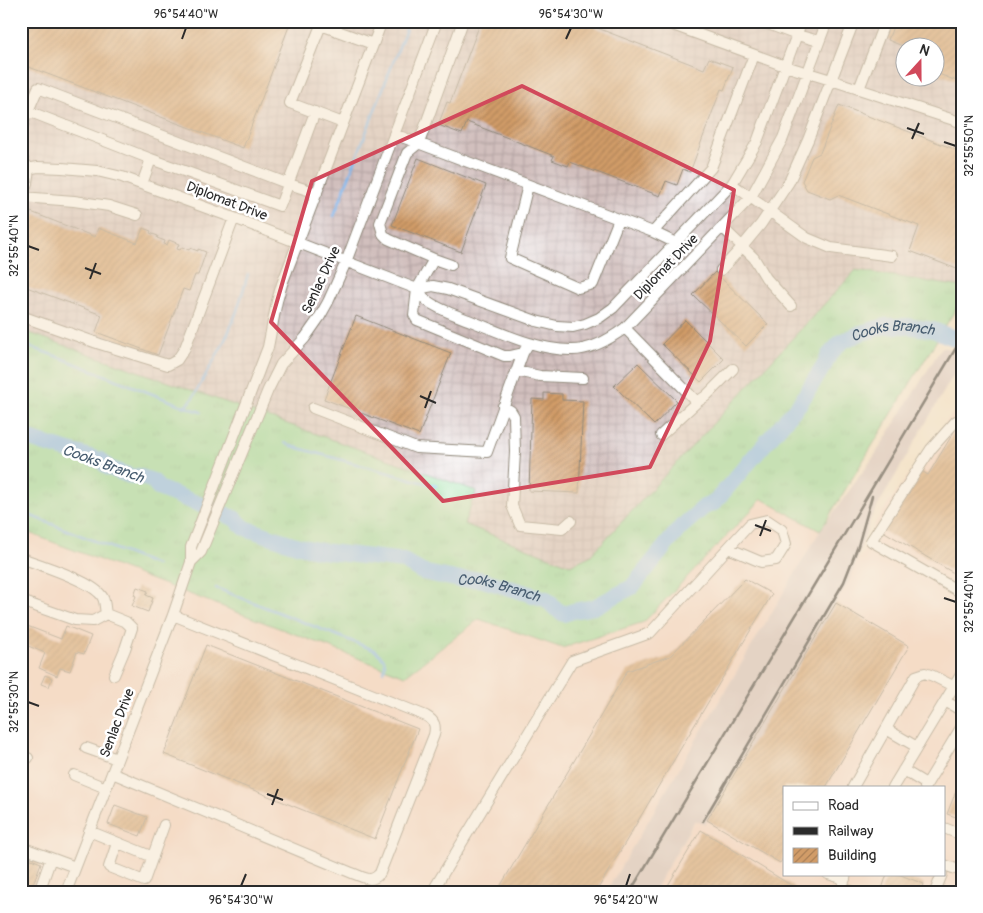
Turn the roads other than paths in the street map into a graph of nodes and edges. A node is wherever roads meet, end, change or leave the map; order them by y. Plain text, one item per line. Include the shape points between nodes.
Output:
1 (382, 21) edge
2 (437, 21) edge
3 (463, 21) edge
4 (662, 21) edge
5 (802, 21) edge
6 (827, 21) edge
7 (854, 21) edge
8 (885, 21) edge
9 (766, 22) edge
10 (322, 23) edge
11 (797, 35) junction
12 (819, 41) junction
13 (373, 44) junction
14 (754, 55) junction
15 (785, 66) junction
16 (808, 73) junction
17 (832, 80) junction
18 (859, 89) junction
19 (28, 111) junction
20 (315, 112) junction
21 (344, 123) junction
22 (962, 123) edge
23 (21, 129) edge
24 (394, 134) junction
25 (419, 143) junction
26 (21, 157) edge
27 (151, 159) junction
28 (25, 169) edge
29 (142, 184) junction
30 (289, 184) junction
31 (732, 184) junction
32 (528, 185) junction
33 (317, 193) junction
34 (751, 197) junction
35 (22, 198) edge
36 (770, 211) junction
37 (137, 215) dead end
38 (234, 218) junction
39 (618, 219) junction
40 (722, 227) junction
41 (653, 232) junction
42 (676, 242) junction
43 (298, 243) junction
44 (742, 247) junction
45 (892, 256) dead end
46 (434, 259) junction
47 (346, 262) junction
48 (451, 265) dead end
49 (721, 270) dead end
50 (416, 288) junction
51 (791, 306) dead end
52 (21, 316) edge
53 (626, 328) junction
54 (529, 343) junction
55 (524, 353) junction
56 (733, 368) dead end
57 (516, 371) junction
58 (583, 378) dead end
59 (697, 402) junction
60 (503, 406) junction
61 (313, 408) dead end
62 (962, 411) edge
63 (959, 421) edge
64 (661, 435) dead end
65 (571, 521) dead end
66 (728, 548) junction
67 (21, 558) edge
68 (191, 562) junction
69 (962, 593) edge
70 (21, 601) edge
71 (106, 614) junction
72 (172, 615) junction
73 (962, 673) edge
74 (114, 675) dead end
75 (953, 686) junction
76 (944, 701) junction
77 (962, 711) edge
78 (962, 726) edge
79 (886, 729) junction
80 (916, 747) junction
81 (86, 748) dead end
82 (117, 759) junction
83 (903, 770) junction
84 (112, 773) junction
85 (74, 775) dead end
86 (926, 785) edge
87 (854, 786) edge
88 (894, 786) edge
89 (106, 788) junction
90 (164, 825) dead end
91 (946, 829) edge
92 (89, 831) junction
93 (962, 835) edge
94 (117, 843) junction
95 (21, 847) edge
96 (153, 857) junction
97 (52, 858) junction
98 (75, 867) junction
99 (946, 869) edge
100 (962, 871) edge
101 (832, 876) edge
102 (941, 876) edge
103 (844, 883) edge
104 (39, 892) edge
105 (66, 892) edge
106 (432, 892) edge
107 (854, 892) edge
108 (935, 892) edge

1 - 13 street, Senlac Drive
2 - 24 street, Senlac Drive
3 - 25 street
4 - 14 street
5 - 11 street, Diplomat Drive
6 - 12 street, Diplomat Drive
7 - 17 street
8 - 18 street
9 - 11 street
10 - 13 street
10 - 20 street via 290,103
11 - 12 street
11 - 15 street, Diplomat Drive
12 - 16 street, Diplomat Drive
13 - 21 street, Senlac Drive
14 - 15 street
14 - 41 street via 711,168
15 - 16 street
15 - 31 street, Diplomat Drive via 758,142
16 - 17 street
16 - 34 street, Diplomat Drive via 783,138
17 - 18 street
17 - 36 street via 789,182
18 - 22 street
19 - 23 street
19 - 27 street
19 - 30 street via 38,88
20 - 21 street
20 - 30 street
21 - 33 street, Senlac Drive
24 - 25 street
24 - 47 street, Senlac Drive
25 - 32 street
25 - 46 street via 407,152 380,223 388,239
26 - 28 street
27 - 29 street
27 - 30 street via 280,206
28 - 29 street, Diplomat Drive via 97,171
28 - 35 street via 27,183
29 - 38 street, Diplomat Drive
30 - 33 street
31 - 34 street
31 - 42 street, Diplomat Drive
32 - 39 street
32 - 39 street via 510,258 578,288 593,284
33 - 43 street, Senlac Drive
34 - 36 street
34 - 40 street, Diplomat Drive
35 - 37 street via 109,206
36 - 44 street
36 - 45 street via 807,238 831,248
38 - 43 street, Diplomat Drive
38 - 52 street via 185,348 177,360 168,365
39 - 41 street
40 - 44 street
40 - 53 street, Diplomat Drive
41 - 42 street
42 - 50 street, Diplomat Drive via 613,308 599,318 573,327 536,322 448,289 433,286
43 - 47 street, Diplomat Drive
43 - 68 street, Senlac Drive via 282,284 268,347 191,548
44 - 49 street
44 - 51 street
46 - 48 street
46 - 50 street
47 - 50 street, Diplomat Drive
47 - 68 street, Senlac Drive via 319,318 281,364 201,552
50 - 54 street, Diplomat Drive via 426,300 445,310
50 - 55 street via 414,315 418,320 504,356
53 - 54 street, Diplomat Drive via 598,344 577,350
53 - 59 street
54 - 55 street
55 - 57 street
56 - 59 street
57 - 58 street
57 - 60 street
59 - 64 street
60 - 61 street via 487,452 416,448
60 - 65 street via 514,416 512,506 520,525 562,529
62 - 63 street
63 - 69 street via 931,449 872,541
66 - 66 street via 750,524 767,520 782,530 786,544 776,560 761,562
66 - 106 street via 650,633 572,661
67 - 71 street via 68,574 97,591 103,598
68 - 72 street, Senlac Drive
70 - 71 street via 75,620 93,620
71 - 74 street via 130,624 132,628
72 - 82 street, Senlac Drive
72 - 84 street via 426,716 435,723 434,735 380,873 371,880
73 - 75 street
75 - 76 street
75 - 79 street via 933,676 916,676
76 - 77 street
76 - 80 street
78 - 86 street
79 - 80 street
79 - 87 street
80 - 83 street
81 - 82 street
82 - 84 street, Senlac Drive
83 - 86 street
83 - 88 street
84 - 89 street, Senlac Drive
85 - 89 street
89 - 92 street, Senlac Drive
90 - 96 street
91 - 93 street
92 - 94 street
92 - 98 street, Senlac Drive
94 - 96 street
94 - 96 street via 109,866 144,881
95 - 97 street
97 - 98 street
97 - 104 street
98 - 105 street, Senlac Drive
99 - 100 street
101 - 103 street
102 - 108 street
103 - 107 street

